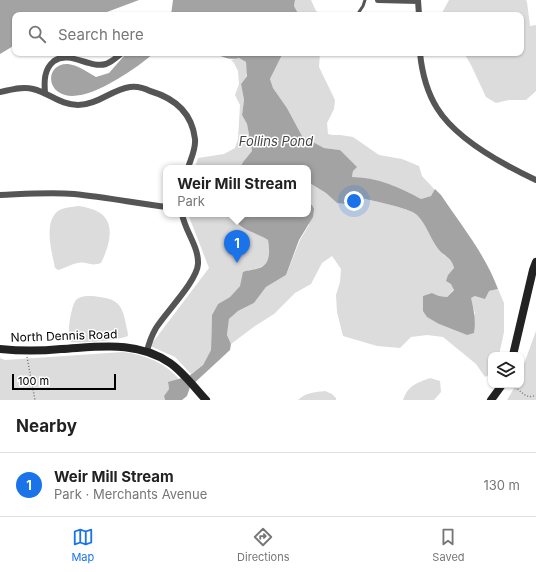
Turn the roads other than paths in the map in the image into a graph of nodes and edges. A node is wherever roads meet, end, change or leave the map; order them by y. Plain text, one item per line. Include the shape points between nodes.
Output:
1 (365, 0) edge
2 (378, 0) edge
3 (418, 1) edge
4 (360, 12) edge
5 (419, 12) edge
6 (118, 56) edge
7 (421, 56) edge
8 (0, 92) edge
9 (44, 93) junction
10 (189, 165) edge
11 (536, 180) edge
12 (0, 195) edge
13 (163, 207) edge
14 (183, 217) edge
15 (536, 262) edge
16 (0, 349) edge
17 (147, 351) junction
18 (515, 352) edge
19 (500, 388) edge
20 (206, 400) edge
21 (491, 400) edge

1 - 4 lane
2 - 3 street
3 - 5 street
6 - 9 street via 104,64 68,58 57,59 46,72
7 - 11 street via 426,84 445,119 482,150
8 - 9 street via 28,88
9 - 10 street via 72,105 91,103 129,87 141,88 168,97 182,109 191,123 195,143
12 - 13 street via 75,194
14 - 17 street via 196,252 197,270 157,327
15 - 18 main road
16 - 17 main road, North Dennis Road via 26,351 116,346
17 - 20 main road, North Dennis Road via 171,364
19 - 21 main road

